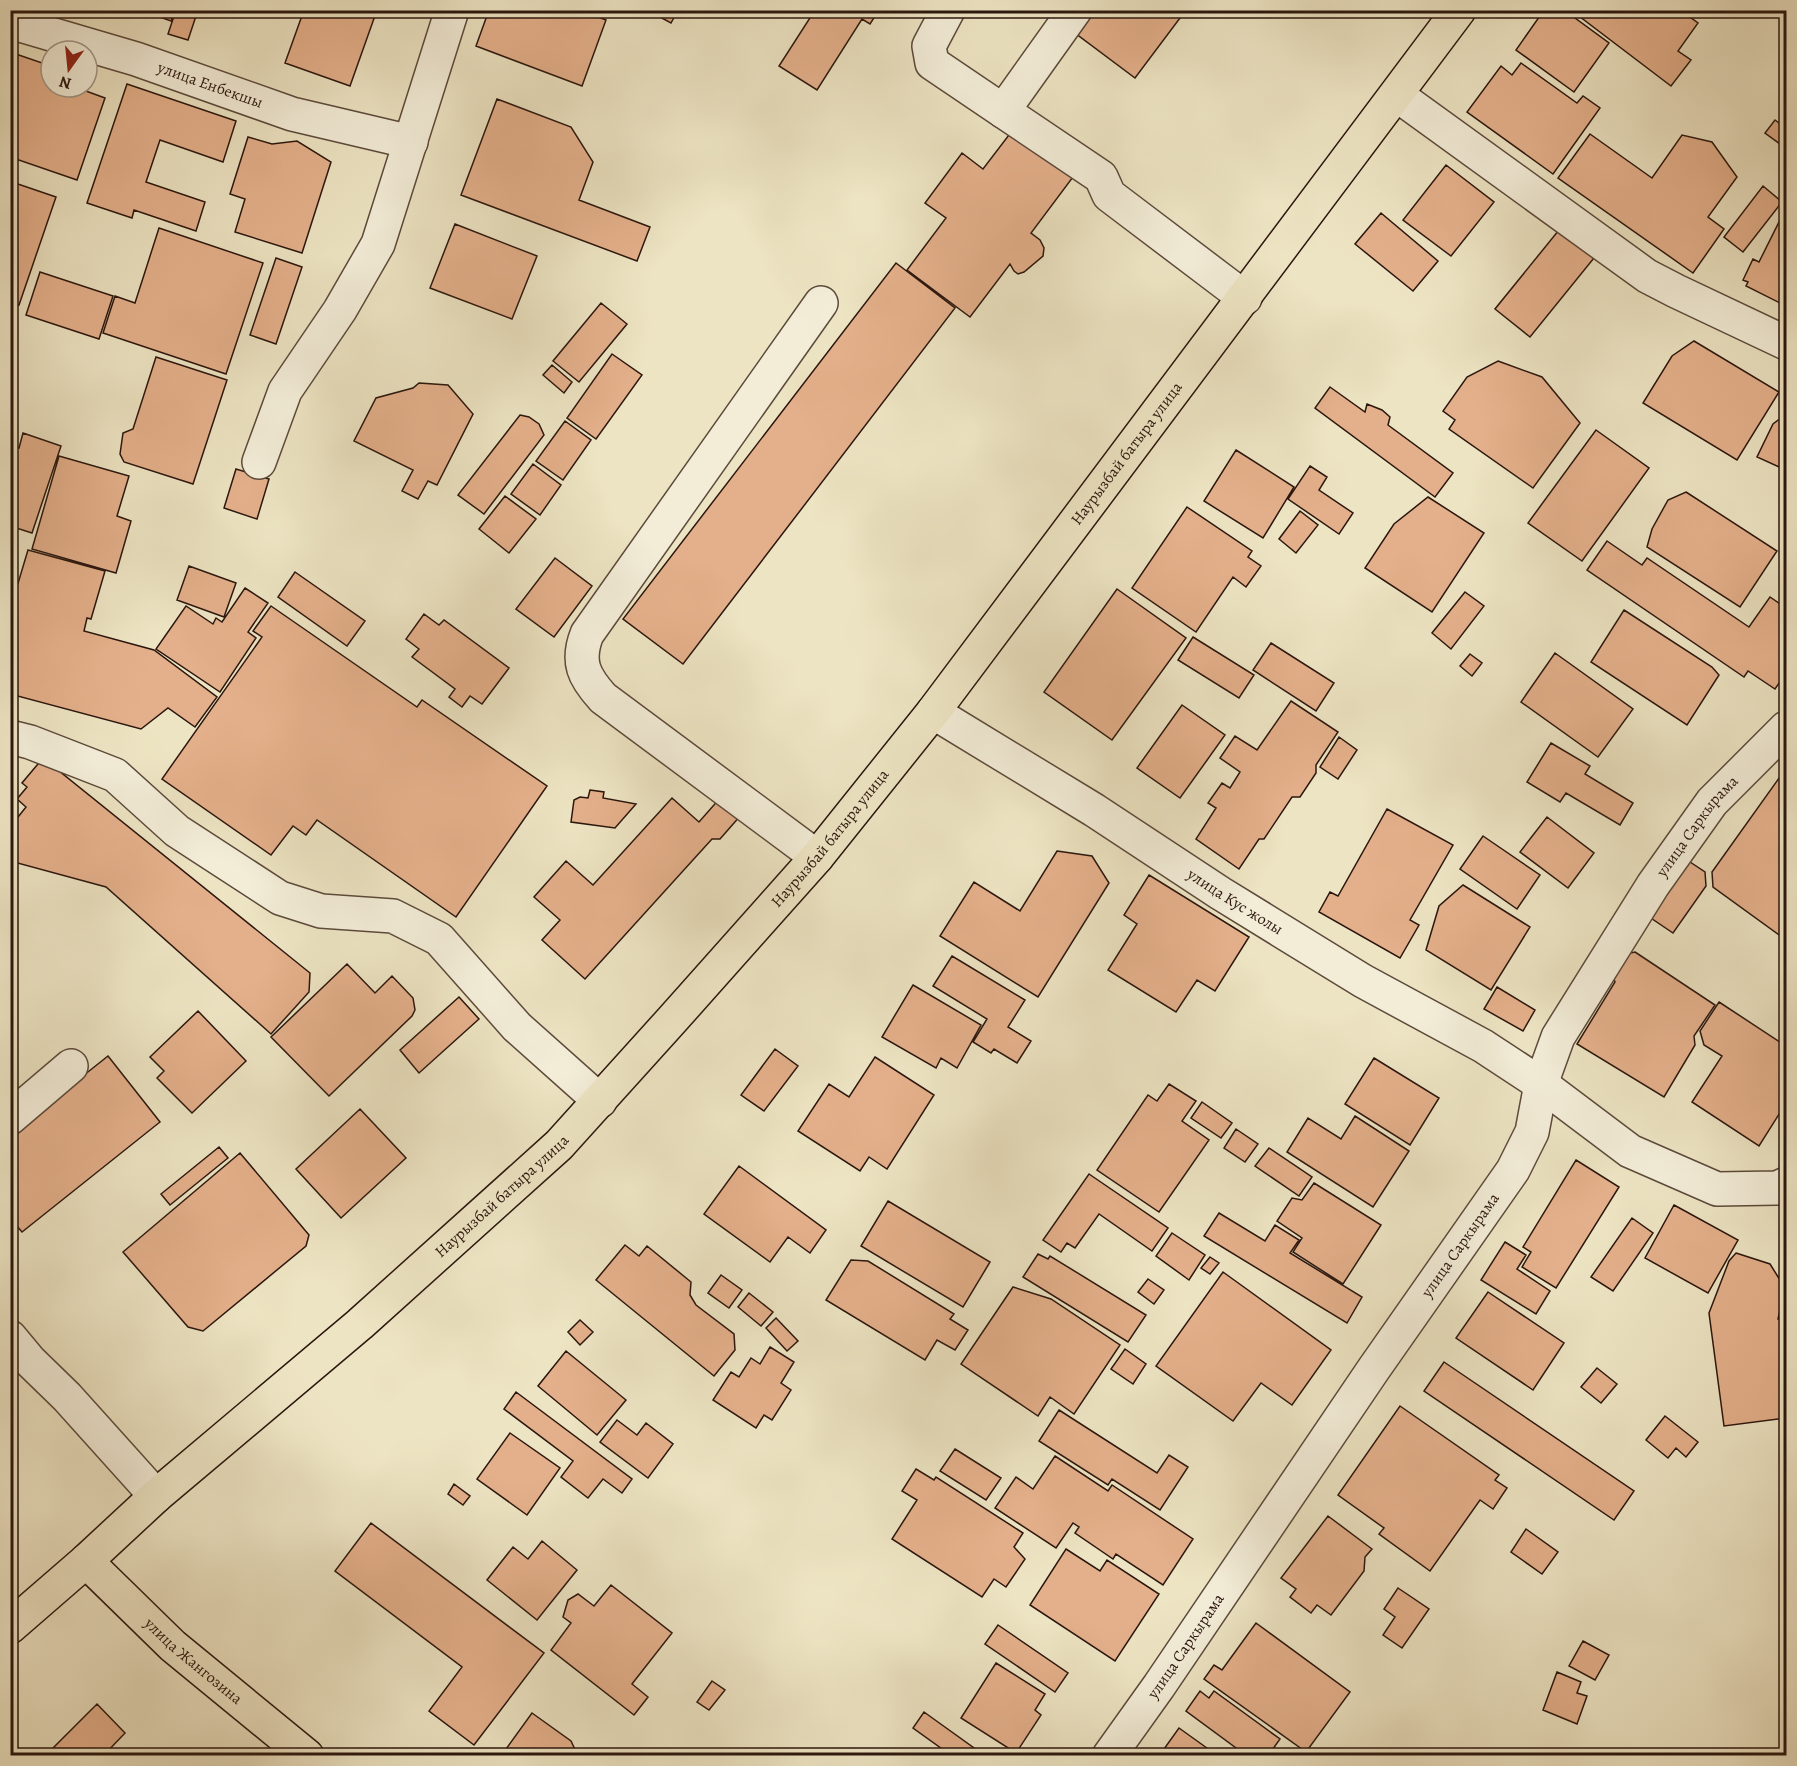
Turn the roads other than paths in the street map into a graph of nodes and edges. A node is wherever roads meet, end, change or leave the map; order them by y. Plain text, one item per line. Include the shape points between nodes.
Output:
1 (452, 10) edge
2 (948, 10) edge
3 (1075, 10) edge
4 (1459, 10) edge
5 (10, 22) edge
6 (1397, 95) junction
7 (1003, 111) junction
8 (411, 142) junction
9 (1245, 298) junction
10 (821, 303) dead end
11 (1786, 343) edge
12 (259, 462) dead end
13 (933, 712) junction
14 (1786, 728) edge
15 (10, 737) edge
16 (817, 856) junction
17 (71, 1066) dead end
18 (1541, 1084) junction
19 (600, 1101) junction
20 (10, 1118) edge
21 (1786, 1184) edge
22 (17, 1357) edge
23 (156, 1496) junction
24 (86, 1561) junction
25 (10, 1627) edge
26 (307, 1755) edge
27 (1109, 1755) edge

1 - 8 street
2 - 7 street via 929,46 932,63
3 - 7 street
4 - 6 main road, Наурызбай батыра улица
5 - 8 street, улица Енбекшы via 136,59 292,114
6 - 9 main road, Наурызбай батыра улица
6 - 11 street via 1647,276
7 - 9 street via 1101,177 1109,195
8 - 12 street via 378,244 340,310 285,391
9 - 13 main road, Наурызбай батыра улица
10 - 16 street via 587,634 582,648 583,668 603,698
13 - 16 main road, Наурызбай батыра улица
13 - 18 street, улица Кус жолы via 1363,981 1483,1046
14 - 18 street, улица Саркырама via 1712,802 1653,885 1558,1037
15 - 19 street via 115,775 177,831 280,898 321,911 393,916 439,939 517,1027
16 - 19 main road, Наурызбай батыра улица
17 - 20 street
18 - 21 street, улица Кус жолы via 1630,1151 1717,1190 1777,1188
18 - 27 street, улица Саркырама via 1532,1132 1514,1170
19 - 23 main road, Наурызбай батыра улица via 559,1145 360,1324
22 - 23 street via 67,1397
23 - 24 main road, Наурызбай батыра улица
24 - 25 main road, Наурызбай батыра улица
24 - 26 main road, улица Жангозина via 172,1646

